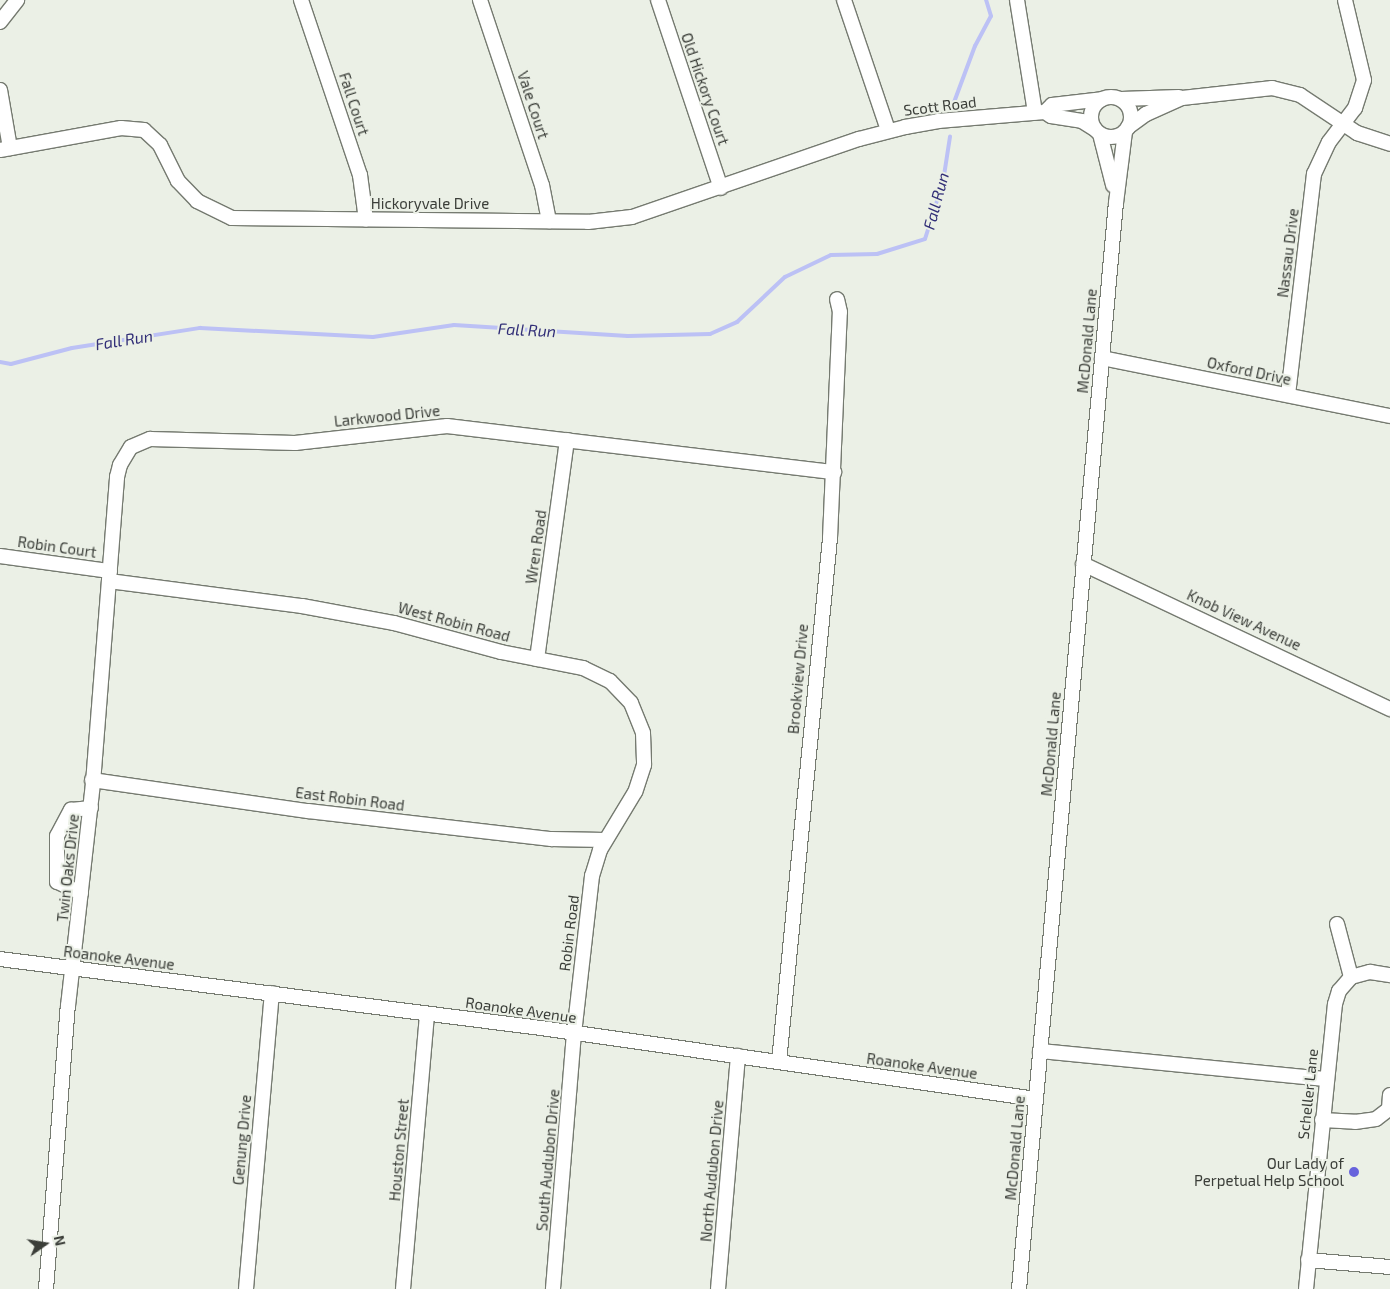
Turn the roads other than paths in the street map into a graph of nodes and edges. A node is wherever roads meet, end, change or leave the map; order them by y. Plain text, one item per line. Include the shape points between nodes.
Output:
1 (17, 0) edge
2 (301, 0) edge
3 (480, 0) edge
4 (658, 0) edge
5 (844, 0) edge
6 (1017, 0) edge
7 (1345, 0) edge
8 (0, 22) edge
9 (0, 90) edge
10 (1182, 98) junction
11 (1102, 99) junction
12 (1121, 99) junction
13 (1040, 112) junction
14 (1342, 122) junction
15 (888, 130) junction
16 (1127, 130) junction
17 (1097, 131) junction
18 (1390, 144) edge
19 (5, 149) edge
20 (721, 188) junction
21 (1116, 203) junction
22 (366, 220) junction
23 (549, 221) junction
24 (837, 299) dead end
25 (1102, 358) junction
26 (1288, 395) junction
27 (1390, 416) edge
28 (567, 440) junction
29 (834, 472) junction
30 (0, 556) edge
31 (1084, 564) junction
32 (110, 576) junction
33 (537, 659) junction
34 (1390, 709) edge
35 (92, 780) junction
36 (91, 808) junction
37 (605, 840) junction
38 (82, 893) junction
39 (1337, 924) dead end
40 (0, 959) edge
41 (72, 968) junction
42 (1390, 975) edge
43 (1350, 977) junction
44 (272, 993) junction
45 (427, 1014) junction
46 (574, 1033) junction
47 (1040, 1051) junction
48 (738, 1056) junction
49 (780, 1062) junction
50 (1326, 1079) junction
51 (1036, 1099) junction
52 (1390, 1102) edge
53 (1322, 1120) junction
54 (1308, 1260) junction
55 (1390, 1267) edge
56 (46, 1289) edge
57 (246, 1289) edge
58 (403, 1289) edge
59 (553, 1289) edge
60 (718, 1289) edge
61 (1019, 1289) edge
62 (1306, 1289) edge

1 - 8 street
2 - 22 street, Fall Court via 360,175
3 - 23 street, Vale Court via 542,185
4 - 20 street, Old Hickory Court
5 - 15 street, Scott Road
6 - 13 street
7 - 14 street, Nassau Drive via 1364,80 1355,108
9 - 19 street
10 - 12 street via 1172,95
10 - 14 street via 1272,88 1300,95
10 - 16 street via 1146,114
11 - 12 street
11 - 13 street, Scott Road via 1052,105
11 - 17 street via 1091,116
12 - 16 street via 1131,115
13 - 15 street, Scott Road via 938,121
13 - 17 street, Scott Road via 1082,121
14 - 18 street via 1357,134
14 - 26 street, Nassau Drive via 1328,142 1314,174
15 - 20 street, Hickoryvale Drive
16 - 17 street via 1113,137
16 - 21 street, McDonald Lane
17 - 21 street, McDonald Lane via 1111,169
19 - 22 street, Hickoryvale Drive via 133,128 153,136 178,181 196,201 219,214 246,220
20 - 23 street, Hickoryvale Drive via 618,220
21 - 25 street, McDonald Lane
22 - 23 street, Hickoryvale Drive
24 - 29 street, Brookview Drive via 840,312
25 - 26 street, Oxford Drive
25 - 31 street, McDonald Lane
26 - 27 street, Oxford Drive
28 - 29 street, Larkwood Drive
28 - 32 street, Larkwood Drive via 438,426 295,443 150,439 139,442 125,455 117,477
28 - 33 street, Wren Road
29 - 49 street, Brookview Drive
30 - 32 street, Robin Court
31 - 34 street, Knob View Avenue
31 - 47 street, McDonald Lane
32 - 33 street, West Robin Road via 358,615
32 - 35 street, Twin Oaks Drive
33 - 37 street, West Robin Road via 597,673 622,691 639,718 645,749 644,765 635,792
35 - 36 street, Twin Oaks Drive
35 - 37 street, East Robin Road via 308,811 541,838
36 - 38 street, Twin Oaks Drive
36 - 38 street via 71,810 57,836 57,882
37 - 46 street, Robin Road via 592,876
38 - 41 street, Twin Oaks Drive
39 - 43 street
40 - 41 street, Roanoke Avenue
41 - 44 street, Roanoke Avenue
41 - 56 street, Twin Oaks Drive
42 - 43 street via 1370,972
43 - 50 street, Scheller Lane via 1339,991 1335,1004
44 - 45 street, Roanoke Avenue
44 - 57 street, Genung Drive
45 - 46 street, Roanoke Avenue
45 - 58 street, Houston Street
46 - 48 street, Roanoke Avenue
46 - 59 street, South Audubon Drive
47 - 50 street
47 - 51 street, McDonald Lane
48 - 49 street, Roanoke Avenue
48 - 60 street, North Audubon Drive
49 - 51 street, Roanoke Avenue
50 - 53 street, Scheller Lane
51 - 61 street, McDonald Lane
52 - 53 street via 1386,1113 1366,1122
53 - 54 street, Scheller Lane
54 - 55 street
54 - 62 street, Scheller Lane

